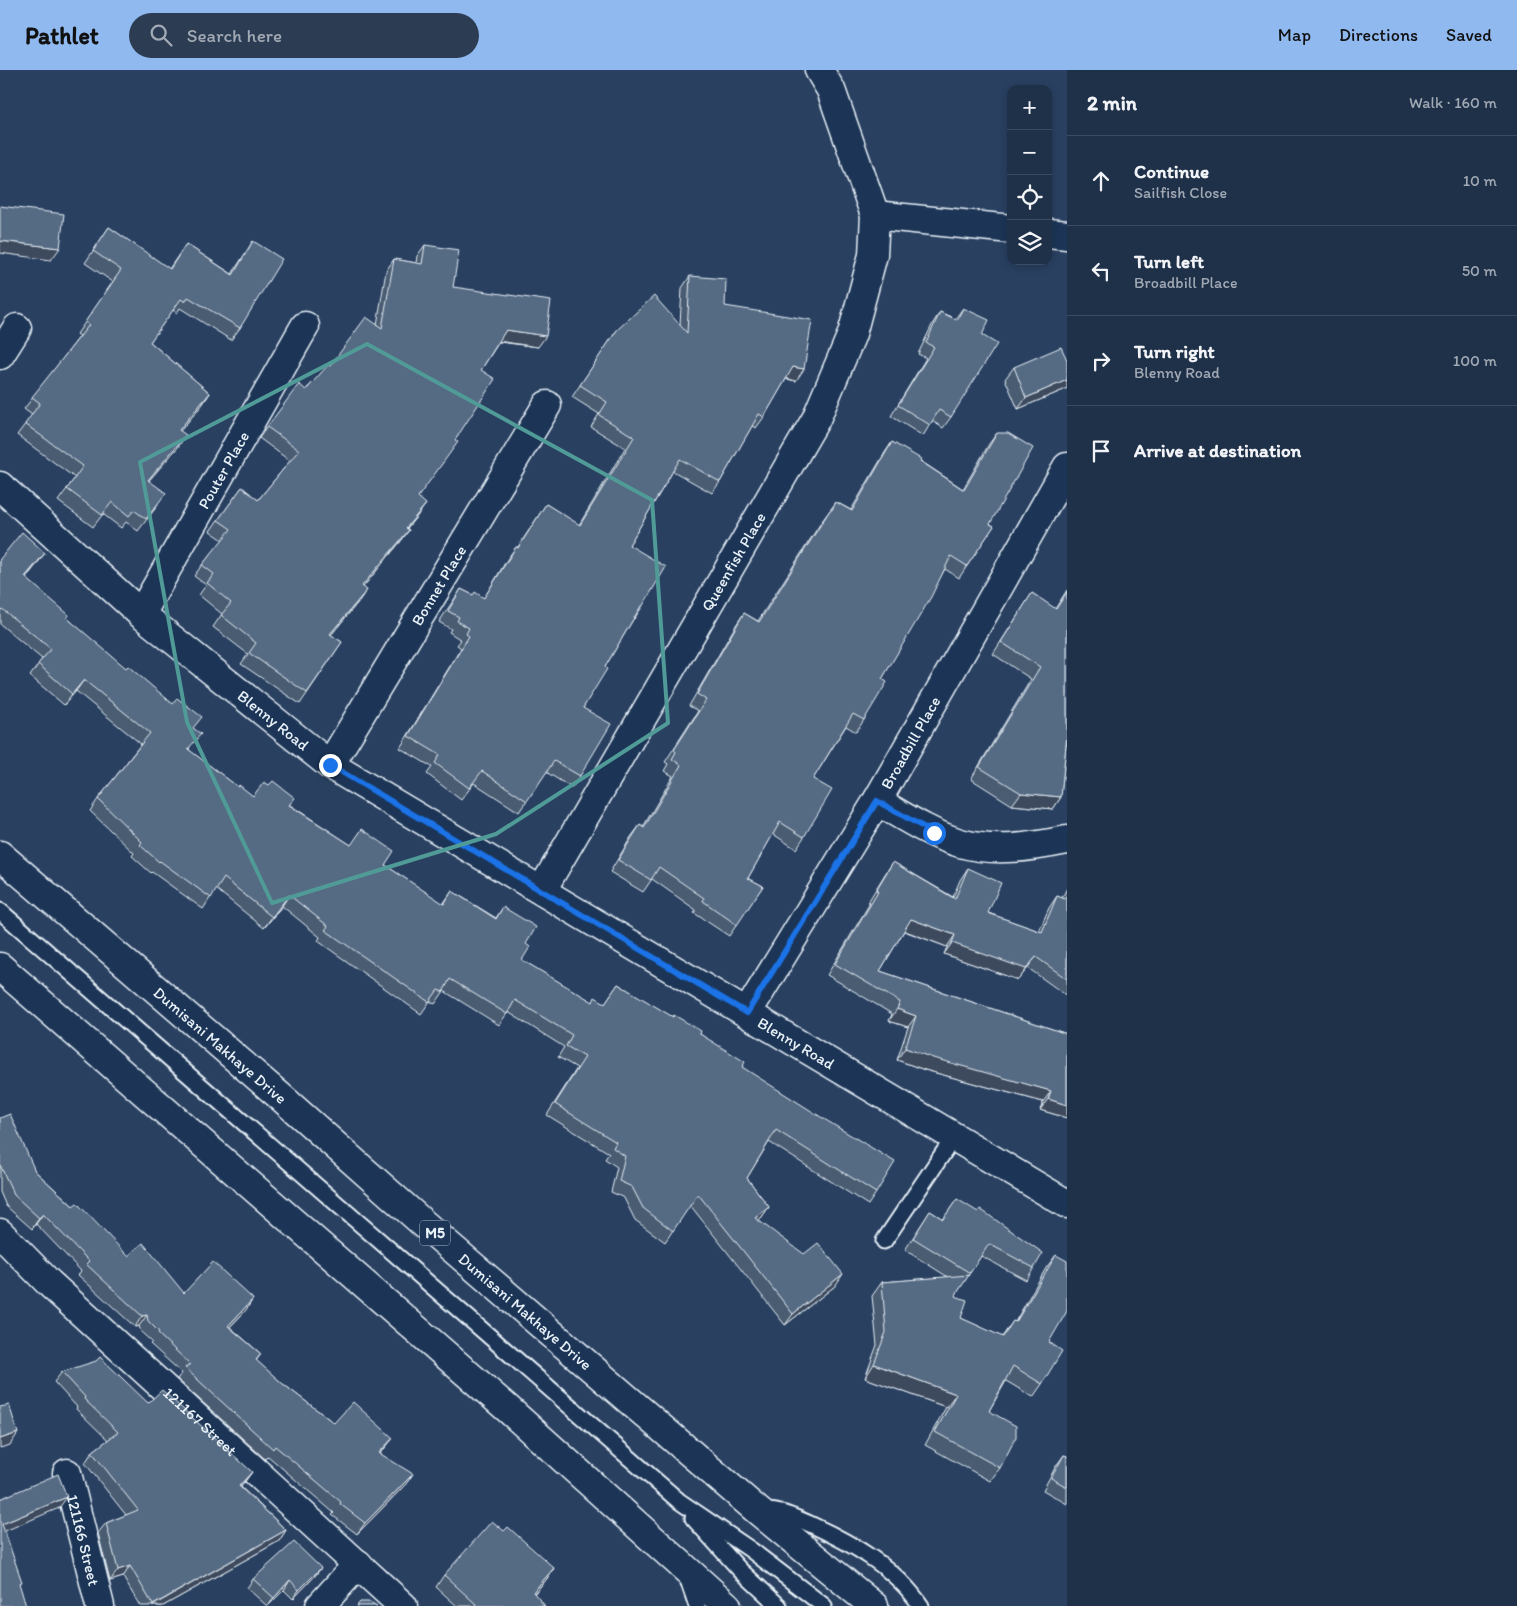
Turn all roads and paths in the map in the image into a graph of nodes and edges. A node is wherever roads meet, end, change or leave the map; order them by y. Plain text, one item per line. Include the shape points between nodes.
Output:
1 (819, 70) edge
2 (875, 215) junction
3 (1007, 229) edge
4 (1052, 233) edge
5 (1067, 235) edge
6 (304, 326) dead end
7 (17, 328) dead end
8 (0, 355) edge
9 (547, 405) dead end
10 (1067, 467) edge
11 (0, 486) edge
12 (141, 614) junction
13 (330, 765) junction
14 (877, 801) junction
15 (1067, 840) edge
16 (0, 855) edge
17 (542, 890) junction
18 (0, 911) edge
19 (0, 967) edge
20 (747, 1013) junction
21 (954, 1136) junction
22 (1067, 1204) edge
23 (0, 1233) edge
24 (884, 1241) dead end
25 (67, 1473) dead end
26 (679, 1501) junction
27 (758, 1511) junction
28 (358, 1564) junction
29 (683, 1566) junction
30 (100, 1606) edge
31 (320, 1606) edge
32 (403, 1606) edge
33 (697, 1606) edge
34 (727, 1606) edge
35 (779, 1606) edge
36 (824, 1606) edge
37 (874, 1606) edge
38 (921, 1606) edge

1 - 2 street via 831,90
2 - 3 street
2 - 17 street, Queenfish Place via 873,254 852,334 816,419
4 - 5 street
6 - 12 street, Pouter Place
7 - 8 street
9 - 13 street, Bonnet Place
10 - 14 street, Broadbill Place
11 - 12 street, Blenny Road
12 - 13 street, Blenny Road
13 - 17 street, Blenny Road
14 - 15 street via 934,833 973,846 1010,848
14 - 20 street, Broadbill Place
16 - 27 street, Dumisani Makhaye Drive / M5
17 - 20 street, Blenny Road
18 - 26 lane
19 - 29 street via 508,1409
20 - 21 street, Blenny Road
21 - 22 street, Blenny Road
21 - 24 lane
23 - 28 street, 121167 Street via 49,1283
25 - 30 street, 121166 Street
26 - 35 lane via 740,1570
26 - 36 lane via 751,1550
27 - 37 street, Dumisani Makhaye Drive / M5
27 - 38 lane via 776,1510 865,1552 901,1583
28 - 31 street
28 - 32 street, 121167 Street
29 - 33 lane
29 - 34 street

